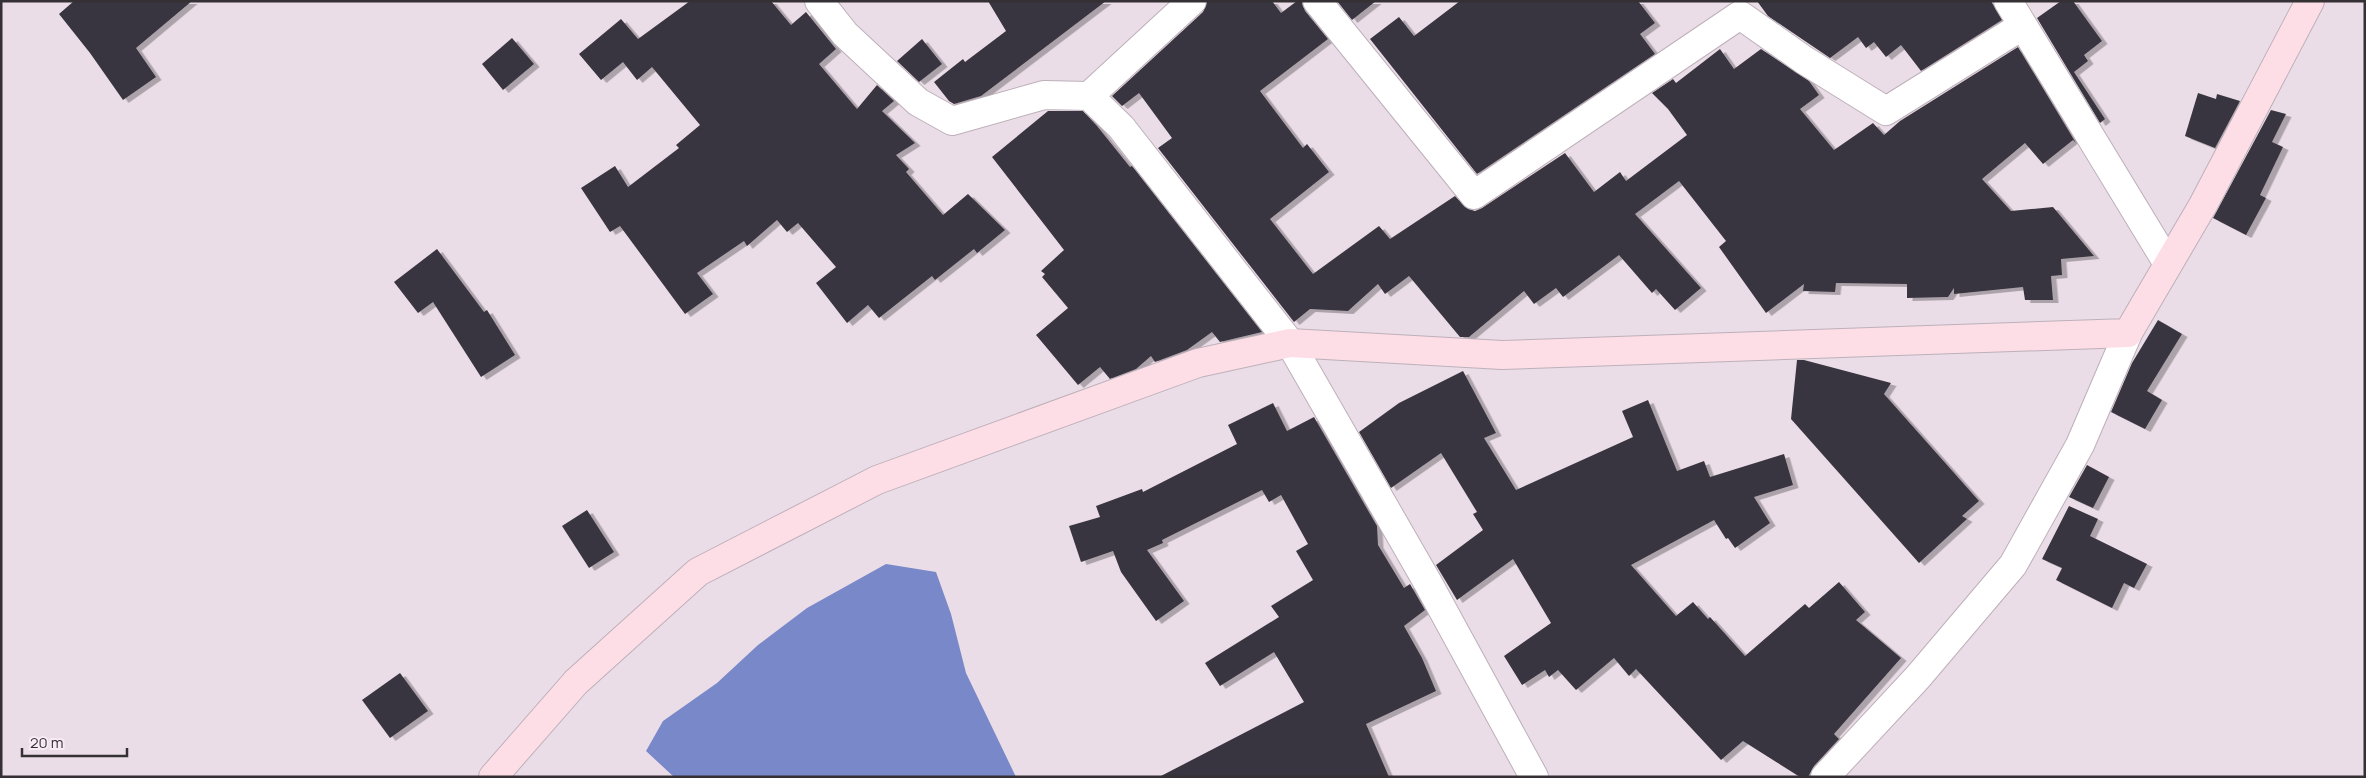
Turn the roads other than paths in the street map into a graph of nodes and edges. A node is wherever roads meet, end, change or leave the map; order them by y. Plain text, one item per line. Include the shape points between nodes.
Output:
1 (819, 1) edge
2 (1192, 1) edge
3 (1317, 1) edge
4 (2008, 1) edge
5 (2310, 1) edge
6 (2022, 26) junction
7 (1088, 96) junction
8 (2168, 264) junction
9 (2128, 333) junction
10 (1290, 342) junction
11 (493, 777) edge
12 (1534, 777) edge
13 (1825, 777) edge

1 - 7 street via 845,34 918,102 952,121 1044,95
2 - 7 street
3 - 6 street via 1474,195 1740,15 1886,112
4 - 6 street
5 - 8 street via 2203,205
6 - 8 street
7 - 10 street via 1121,127
8 - 9 street
9 - 10 street via 1502,355
9 - 13 street via 2080,445 2013,564 1918,677
10 - 11 street via 1198,363 877,480 698,572 576,682
10 - 12 street

